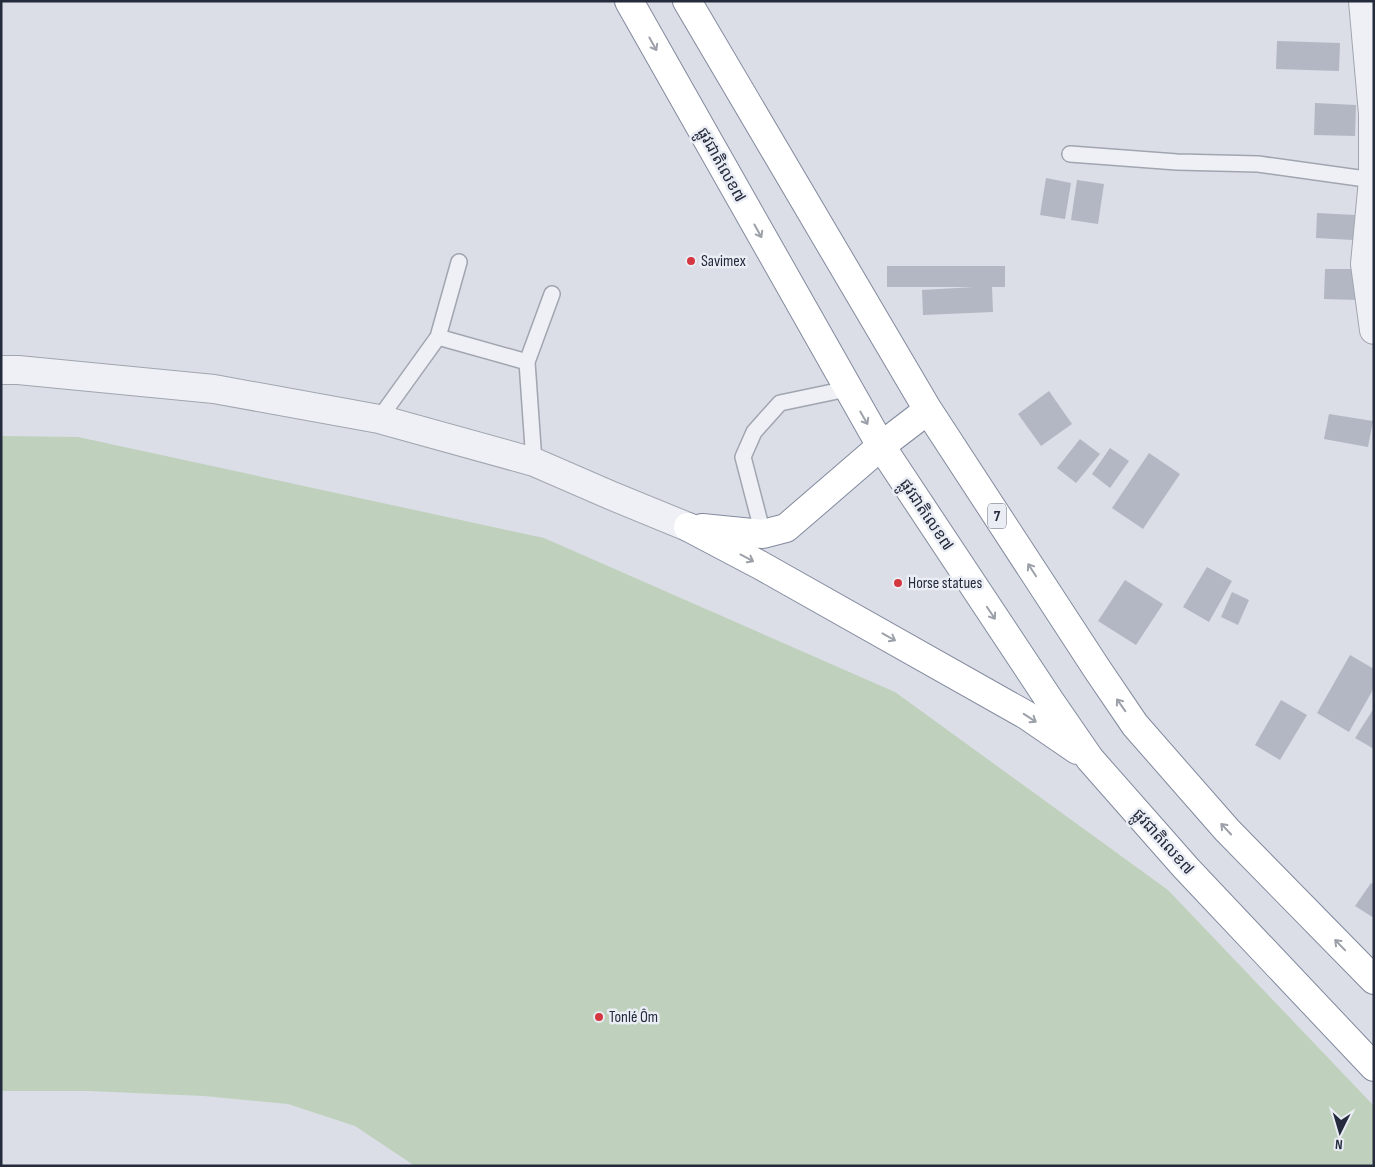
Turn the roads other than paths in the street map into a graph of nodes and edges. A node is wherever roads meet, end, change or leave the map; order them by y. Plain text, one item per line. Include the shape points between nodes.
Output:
1 (629, 1) edge
2 (688, 1) edge
3 (1363, 1) edge
4 (1070, 154) dead end
5 (1373, 180) edge
6 (460, 262) dead end
7 (552, 294) dead end
8 (1374, 330) edge
9 (438, 337) junction
10 (527, 362) junction
11 (1, 370) edge
12 (847, 389) junction
13 (928, 410) junction
14 (379, 418) junction
15 (880, 446) junction
16 (534, 462) junction
17 (688, 527) junction
18 (763, 534) junction
19 (1090, 759) junction
20 (1374, 980) edge
21 (1374, 1068) edge

1 -> 12 highway, ផ្លូវជាតិលេខ៧
2 - 13 highway, 7
3 - 5 street via 1373,114
4 - 5 lane via 1258,164
5 - 8 street via 1365,264
6 - 9 lane
7 - 10 lane
9 - 10 lane
9 - 14 lane
10 - 16 lane
11 - 14 street via 28,370 214,390
12 -> 15 highway, ផ្លូវជាតិលេខ៧
12 - 18 lane via 780,403 754,432 743,457
13 - 15 highway
20 -> 13 highway, 7 via 1227,830 1135,725
14 - 16 street
15 - 18 highway via 786,528
15 -> 19 highway, ផ្លូវជាតិលេខ៧
16 - 17 street
17 - 18 highway
17 -> 19 highway via 1026,715
19 - 21 highway, ផ្លូវជាតិលេខ៧ via 1186,868

